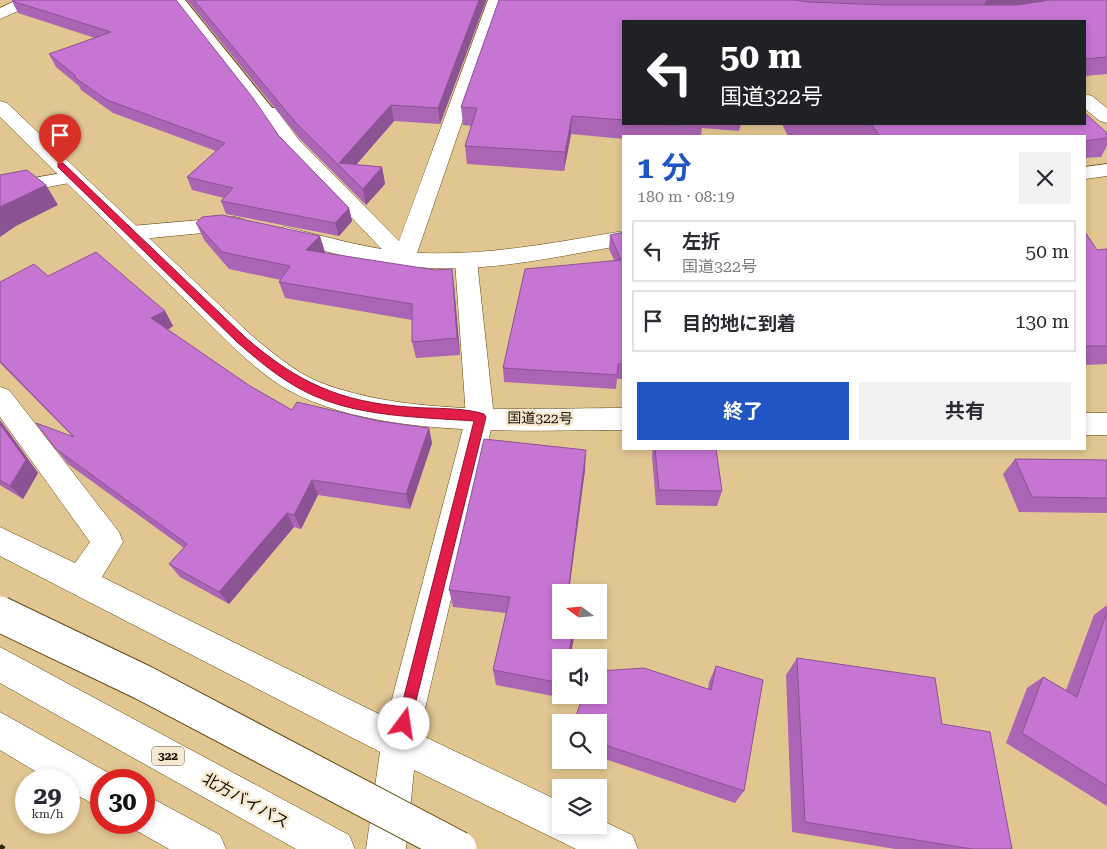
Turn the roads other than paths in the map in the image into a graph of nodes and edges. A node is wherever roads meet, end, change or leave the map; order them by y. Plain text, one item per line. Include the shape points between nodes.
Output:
1 (30, 0) edge
2 (179, 0) edge
3 (496, 0) edge
4 (0, 14) edge
5 (1086, 101) edge
6 (0, 107) edge
7 (268, 112) joint
8 (1107, 117) edge
9 (1107, 170) edge
10 (1086, 173) edge
11 (73, 177) junction
12 (0, 190) edge
13 (131, 233) junction
14 (622, 238) edge
15 (404, 259) junction
16 (466, 261) junction
17 (0, 397) edge
18 (480, 417) junction
19 (622, 418) edge
20 (1086, 424) edge
21 (1107, 424) edge
22 (0, 540) edge
23 (82, 580) junction
24 (0, 614) edge
25 (0, 664) edge
26 (0, 730) edge
27 (400, 743) junction
28 (90, 783) edge
29 (552, 818) edge
30 (155, 819) edge
31 (587, 834) edge
32 (206, 849) edge
33 (335, 849) edge
34 (386, 849) edge
35 (459, 849) edge
36 (618, 849) edge

1 - 4 main road
2 - 7 lane
3 - 15 main road
5 - 8 main road
6 - 11 main road, 国道322号
7 - 15 main road via 292,144
9 - 10 main road
11 - 12 main road
11 - 13 main road, 国道322号
13 - 15 main road via 230,223
13 - 18 main road, 国道322号 via 242,341 272,366 309,389 349,402 383,408
14 - 16 main road
15 - 16 main road
16 - 18 main road
17 - 23 main road via 108,542
18 - 19 main road, 国道322号
18 - 27 main road
20 - 21 main road
22 - 23 main road
23 - 27 main road
24 - 35 main road, bridge via 144,684
25 - 33 main road, 北方バイパス / 322
26 - 28 main road
27 - 29 main road
27 - 34 main road
30 - 32 main road
31 - 36 main road

